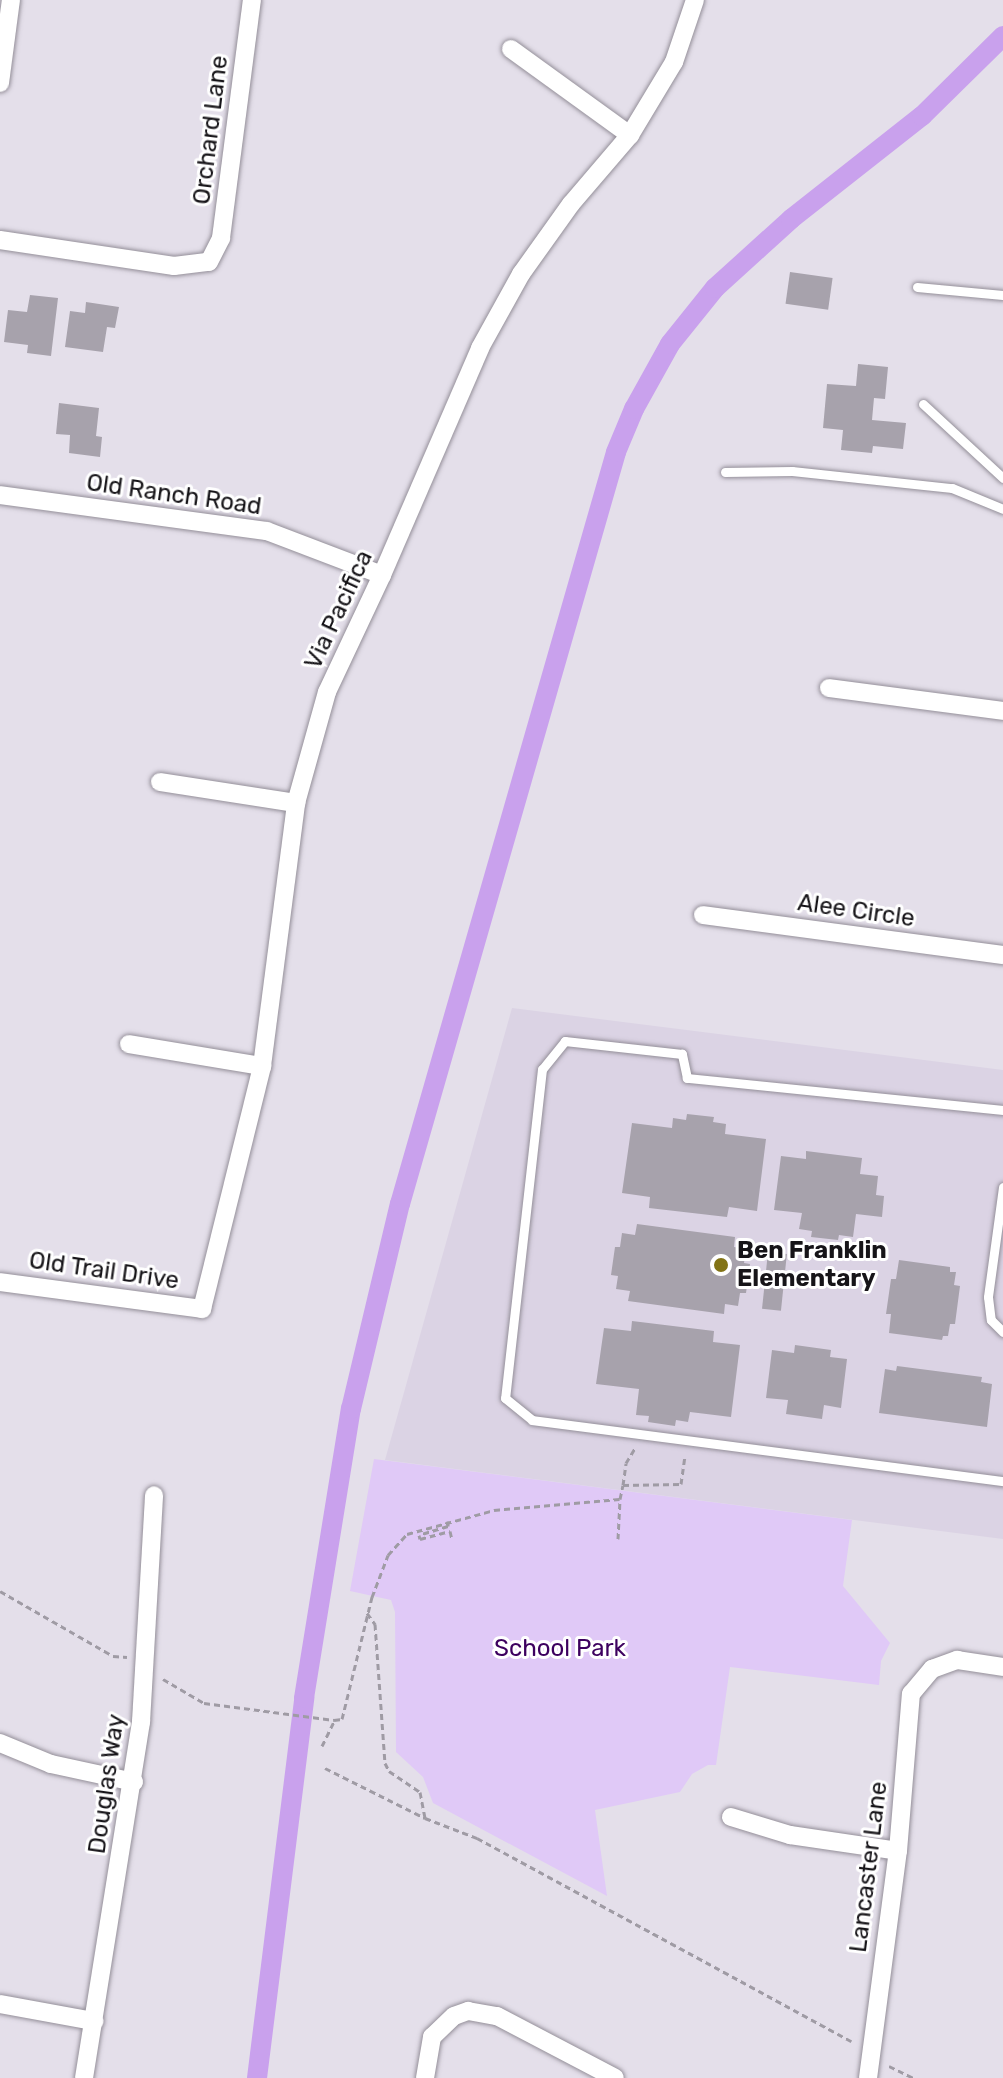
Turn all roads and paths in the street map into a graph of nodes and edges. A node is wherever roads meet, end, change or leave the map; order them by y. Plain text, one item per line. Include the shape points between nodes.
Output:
1 (11, 0) edge
2 (252, 0) edge
3 (695, 0) edge
4 (511, 49) dead end
5 (0, 83) edge
6 (630, 135) junction
7 (0, 240) edge
8 (917, 287) dead end
9 (1003, 295) edge
10 (923, 404) dead end
11 (725, 472) dead end
12 (1003, 478) edge
13 (0, 495) edge
14 (1003, 509) edge
15 (382, 575) junction
16 (829, 688) dead end
17 (1003, 711) edge
18 (160, 782) dead end
19 (296, 803) junction
20 (703, 915) dead end
21 (1003, 955) edge
22 (129, 1044) dead end
23 (262, 1066) junction
24 (1003, 1110) edge
25 (1003, 1187) edge
26 (0, 1282) edge
27 (202, 1309) joint
28 (1003, 1332) edge
29 (642, 1434) junction
30 (686, 1439) junction
31 (1003, 1481) edge
32 (623, 1485) junction
33 (154, 1495) dead end
34 (620, 1499) junction
35 (448, 1521) junction
36 (618, 1539) dead end
37 (452, 1540) dead end
38 (0, 1591) edge
39 (367, 1613) junction
40 (129, 1658) dead end
41 (1003, 1667) edge
42 (162, 1678) dead end
43 (334, 1720) junction
44 (0, 1743) edge
45 (322, 1746) dead end
46 (325, 1768) dead end
47 (134, 1782) junction
48 (731, 1817) dead end
49 (425, 1818) junction
50 (898, 1851) junction
51 (0, 2004) edge
52 (94, 2021) junction
53 (851, 2041) dead end
54 (881, 2063) dead end
55 (84, 2078) edge
56 (425, 2078) edge
57 (615, 2078) edge
58 (868, 2078) edge
59 (914, 2078) edge

1 - 5 street
2 - 7 street, Orchard Lane via 221,238 209,262 174,266
3 - 6 street, Via Pacifica via 674,62
4 - 6 street
6 - 15 street, Via Pacifica via 521,274 480,348
8 - 9 lane
10 - 12 lane
11 - 14 lane via 792,471 952,488
13 - 15 street, Old Ranch Road via 267,531
15 - 19 street, Via Pacifica via 327,692
16 - 17 street
18 - 19 street
19 - 23 street, Via Pacifica
20 - 21 street, Alee Circle
22 - 23 street
23 - 27 street, Via Pacifica
24 - 29 lane via 687,1078 682,1054 565,1041 542,1069 505,1398 532,1420
25 - 28 lane via 988,1297 991,1320
26 - 27 street, Old Trail Drive
29 - 30 lane
29 - 32 path via 626,1463
30 - 31 lane
30 - 32 path via 681,1484
32 - 34 path
33 - 47 street, Douglas Way
34 - 35 path via 494,1510
34 - 36 path
35 - 37 path via 448,1526 419,1535 420,1539 450,1531
35 - 39 path via 407,1534 388,1555
38 - 40 path via 113,1656
39 - 43 path via 342,1719
39 - 49 path via 375,1624 385,1763 420,1792
41 - 50 street, Lancaster Lane via 957,1660 932,1669 911,1694
42 - 43 path via 204,1703
43 - 45 path
44 - 47 street via 51,1764
46 - 49 path
47 - 52 street, Douglas Way
48 - 50 street via 790,1835
49 - 53 path via 477,1838
50 - 58 street, Lancaster Lane
51 - 52 street
52 - 55 street, Douglas Way
54 - 59 path
56 - 57 street via 432,2037 454,2016 468,2011 497,2016

